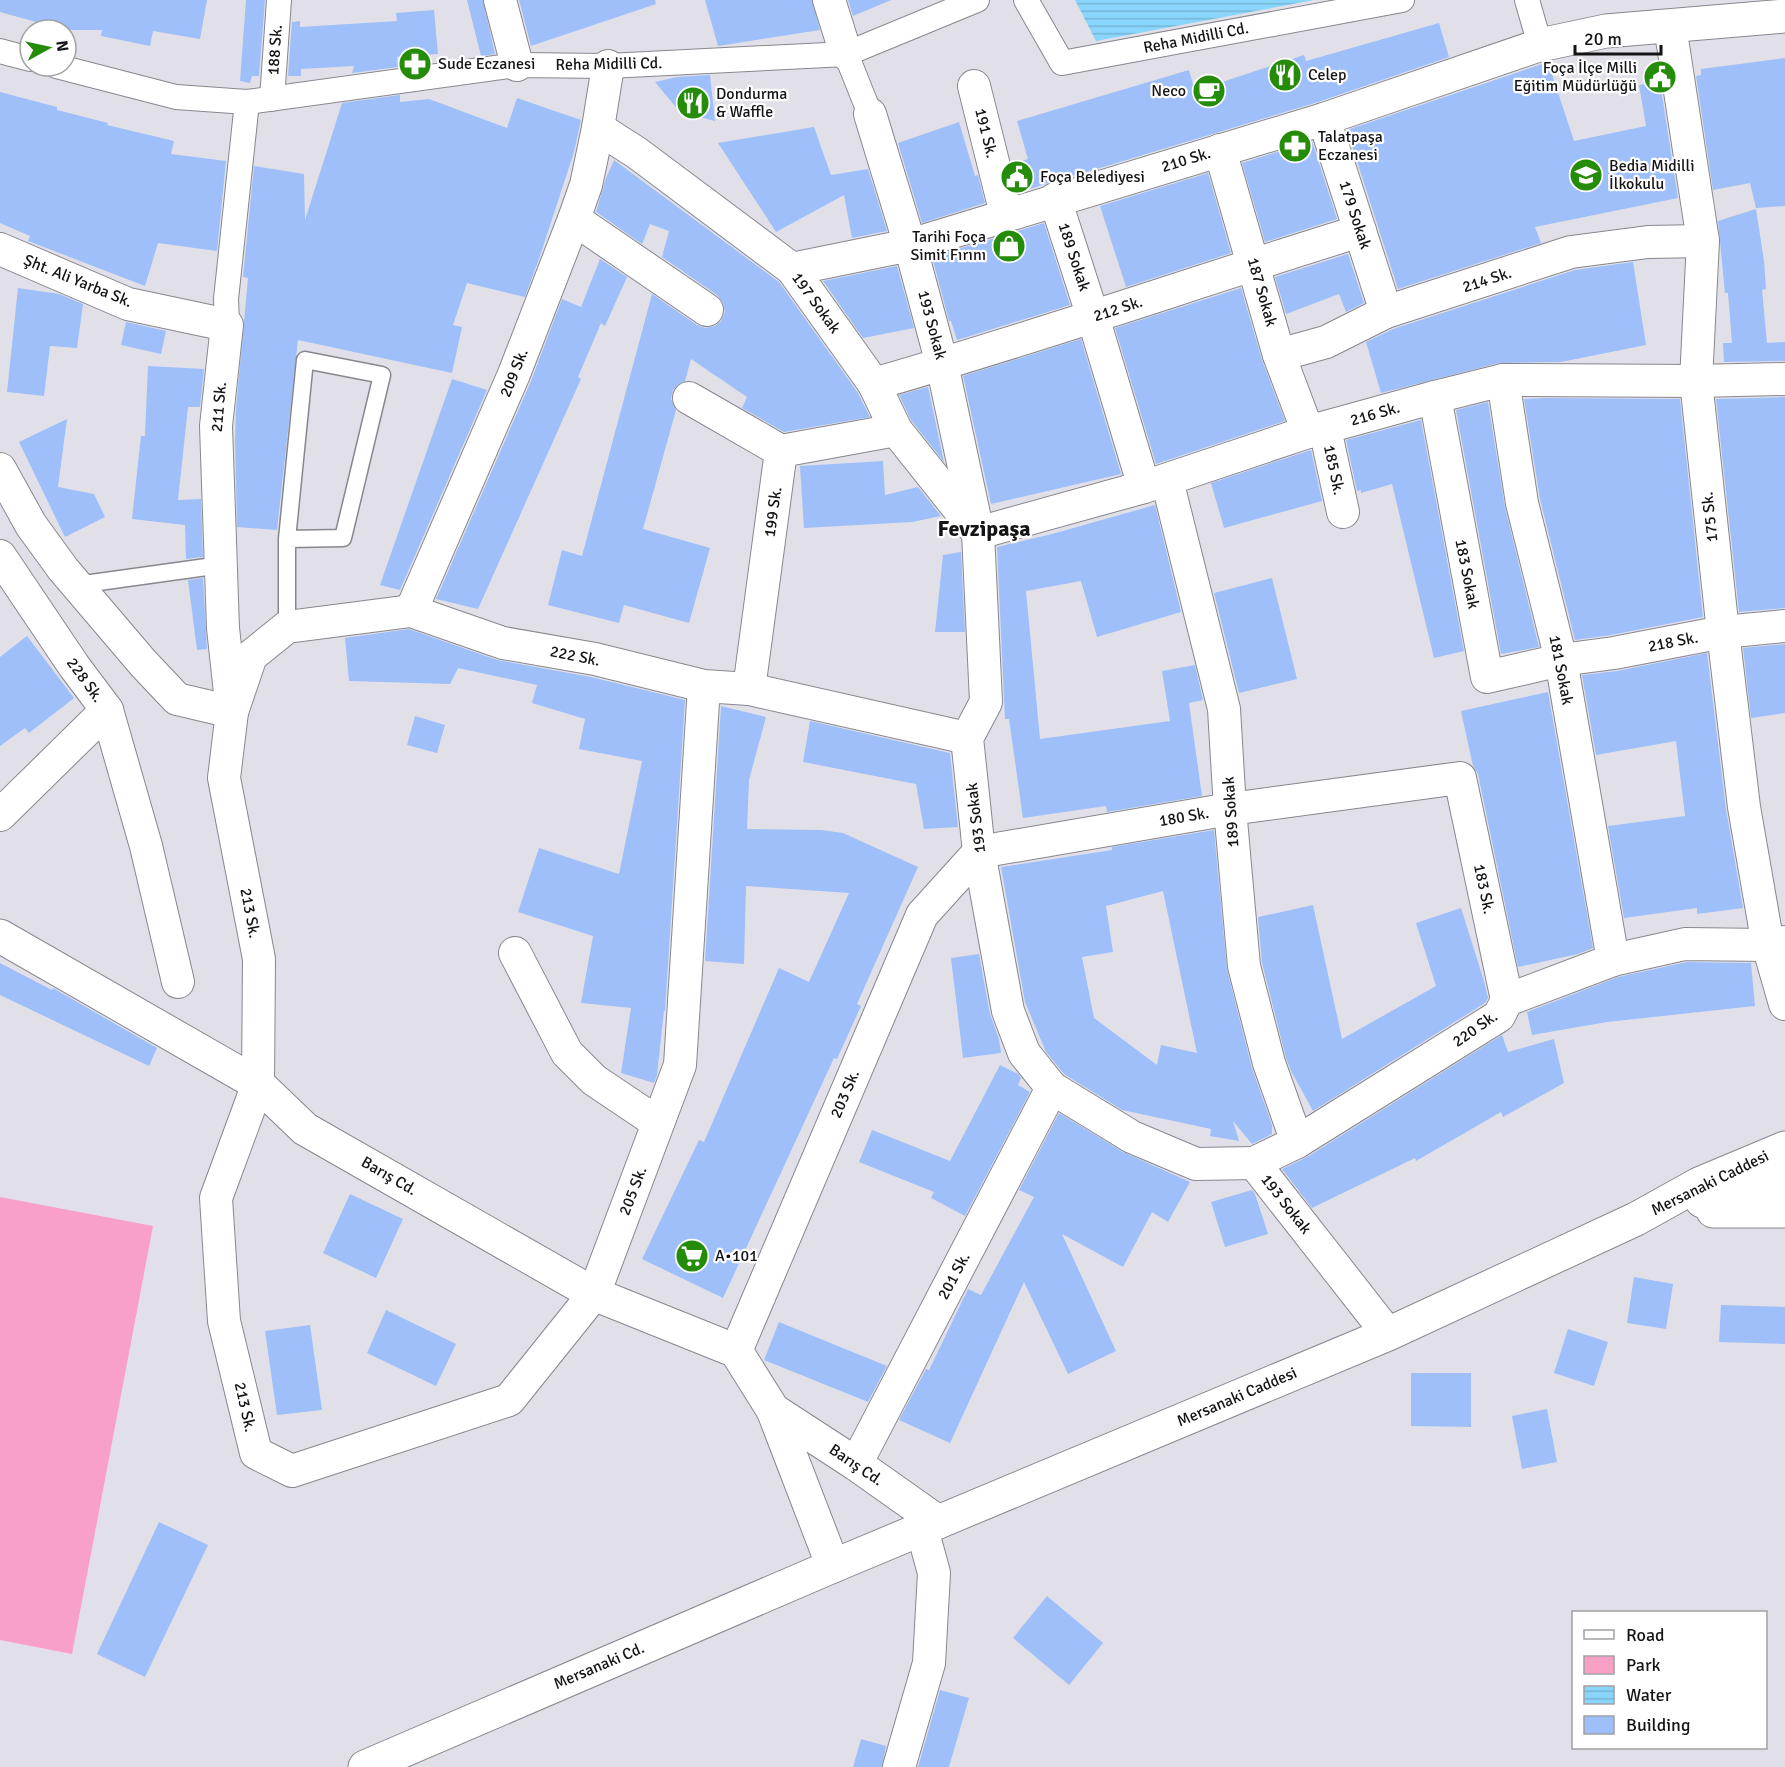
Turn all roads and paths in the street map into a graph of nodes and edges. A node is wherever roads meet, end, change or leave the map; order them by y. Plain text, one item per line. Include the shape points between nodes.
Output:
1 (279, 0) edge
2 (500, 0) edge
3 (829, 0) edge
4 (977, 0) edge
5 (1026, 0) edge
6 (1402, 0) edge
7 (1527, 0) edge
8 (1785, 16) edge
9 (1670, 26) junction
10 (1540, 45) junction
11 (0, 51) edge
12 (846, 54) junction
13 (18, 56) edge
14 (518, 65) junction
15 (608, 66) junction
16 (78, 72) edge
17 (974, 86) dead end
18 (272, 99) junction
19 (247, 102) junction
20 (870, 114) joint
21 (1324, 118) junction
22 (598, 128) junction
23 (1220, 150) junction
24 (1055, 199) junction
25 (1006, 214) junction
26 (574, 219) junction
27 (1360, 231) junction
28 (1703, 241) junction
29 (910, 245) junction
30 (0, 249) edge
31 (1254, 264) junction
32 (792, 269) junction
33 (707, 310) dead end
34 (1386, 312) junction
35 (1093, 317) junction
36 (227, 325) junction
37 (1279, 355) junction
38 (942, 364) junction
39 (1785, 379) edge
40 (1503, 380) junction
41 (1696, 381) junction
42 (874, 384) junction
43 (1435, 397) junction
44 (689, 398) dead end
45 (896, 430) junction
46 (1317, 430) junction
47 (781, 451) junction
48 (0, 469) edge
49 (1155, 484) junction
50 (1343, 512) dead end
51 (978, 533) junction
52 (287, 539) junction
53 (0, 556) edge
54 (221, 566) junction
55 (77, 585) junction
56 (411, 611) junction
57 (1785, 626) edge
58 (286, 627) junction
59 (1723, 632) junction
60 (1561, 660) junction
61 (704, 686) junction
62 (749, 689) junction
63 (107, 710) junction
64 (232, 712) junction
65 (967, 738) junction
66 (1460, 778) joint
67 (1230, 809) junction
68 (0, 815) edge
69 (979, 852) junction
70 (0, 936) edge
71 (1777, 944) edge
72 (515, 953) dead end
73 (1613, 960) junction
74 (178, 982) dead end
75 (1507, 1000) junction
76 (1785, 1004) edge
77 (258, 1084) junction
78 (1052, 1088) junction
79 (658, 1123) junction
80 (1297, 1142) junction
81 (1785, 1148) edge
82 (1254, 1163) junction
83 (1785, 1181) edge
84 (1785, 1212) edge
85 (1636, 1219) junction
86 (594, 1294) junction
87 (1388, 1334) junction
88 (736, 1351) junction
89 (773, 1410) junction
90 (256, 1454) joint
91 (856, 1464) junction
92 (930, 1526) junction
93 (833, 1566) junction
94 (365, 1767) edge
95 (899, 1767) edge

1 - 18 street, 188 Sk.
2 - 14 street
3 - 12 street
4 - 12 street, Reha Midilli Cd.
5 - 6 street, Reha Midilli Cd. via 1062,63
7 - 10 street
8 - 9 street
9 - 10 street via 1606,31
9 - 28 street, 175 Sk.
10 - 21 street, 210 Sk.
11 - 13 street
12 - 15 street, Reha Midilli Cd.
12 - 20 street
14 - 15 street, Reha Midilli Cd.
14 - 18 street, Reha Midilli Cd.
15 - 22 street, 209 Sk.
16 - 19 street, Reha Midilli Cd. via 176,96
17 - 25 street, 191 Sk.
18 - 19 street, Reha Midilli Cd.
19 - 36 street, 211 Sk. via 226,299
20 - 29 street, 193 Sokak
21 - 23 street, 210 Sk.
21 - 27 street, 179 Sokak
22 - 26 street, 209 Sk.
22 - 32 street, 197 Sokak
23 - 24 street, 210 Sk.
23 - 31 street, 187 Sokak
24 - 25 street, 210 Sk.
24 - 35 street, 189 Sokak
25 - 29 street, 210 Sk.
26 - 33 street
26 - 56 street, 209 Sk. via 514,374
27 - 31 street, 212 Sk.
27 - 34 street, 179 Sokak
28 - 34 street, 214 Sk. via 1648,242 1571,252
28 - 41 street, 175 Sk.
29 - 32 street, 210 Sk.
29 - 38 street, 193 Sokak
30 - 36 street, Şht. Ali Yarba Sk. via 128,304
31 - 35 street, 212 Sk.
31 - 37 street, 187 Sokak
32 - 42 street, 197 Sokak
34 - 37 street, 214 Sk. via 1326,342
35 - 38 street, 212 Sk.
35 - 49 street, 189 Sokak
36 - 54 street, 211 Sk. via 216,426
37 - 46 street, 187 Sokak
38 - 42 street, 212 Sk.
38 - 51 street, 193 Sokak
39 - 41 street, 216 Sk.
40 - 41 street, 216 Sk.
40 - 43 street, 216 Sk.
40 - 60 street, 181 Sokak via 1522,503
41 - 59 street, 175 Sk.
42 - 45 street, 197 Sokak
43 - 46 street, 216 Sk.
43 - 60 street, 183 Sokak via 1487,677
44 - 47 street
45 - 47 street
45 - 51 street, 197 Sokak
46 - 49 street, 216 Sk.
46 - 50 street, 185 Sk.
47 - 62 street, 199 Sk.
48 - 55 street via 31,525
49 - 51 street, 216 Sk.
49 - 67 street, 189 Sokak via 1224,709
51 - 65 street, 193 Sokak via 986,702
52 - 52 lane via 305,360 382,375 343,538
52 - 58 lane
53 - 63 street, 228 Sk.
54 - 55 lane
54 - 64 street, 211 Sk.
55 - 64 street via 177,699
56 - 58 street, 222 Sk.
56 - 61 street, 222 Sk. via 503,643 595,659
57 - 59 street, 218 Sk.
58 - 64 street via 251,656
59 - 60 street, 218 Sk.
59 - 71 street, 175 Sk. via 1744,807
60 - 73 street, 181 Sokak
61 - 62 street, 222 Sk.
61 - 79 street, 205 Sk. via 680,1065
62 - 65 street, 222 Sk.
63 - 68 street, 228 Sk.
63 - 74 street via 146,846
64 - 77 street, 213 Sk. via 224,778 259,959
65 - 69 street, 193 Sokak
66 - 67 street, 180 Sk.
66 - 75 street, 183 Sk.
67 - 69 street, 180 Sk.
67 - 80 street, 189 Sokak via 1244,966 1269,1063
69 - 78 street, 193 Sokak via 1008,1011 1024,1053
69 - 88 street, 203 Sk. via 922,915
70 - 77 street, Barış Cd.
71 - 73 street, 220 Sk. via 1685,944
71 - 76 street, 175 Sk.
72 - 79 street via 567,1053 594,1080
73 - 75 street, 220 Sk.
75 - 80 street, 220 Sk. via 1499,1016
77 - 86 street, Barış Cd. via 305,1129
77 - 90 street, 213 Sk. via 216,1198 224,1321
78 - 82 street, 193 Sokak via 1132,1137 1196,1164
78 - 91 street, 201 Sk.
79 - 86 street, 205 Sk.
80 - 82 street, 220 Sk.
81 - 85 street, Mersanaki Caddesi via 1699,1184
82 - 87 street, 193 Sokak
83 - 85 street, Mersanaki Caddesi
84 - 85 street via 1716,1210
85 - 87 street, Mersanaki Caddesi
86 - 88 street, Barış Cd.
86 - 90 street, 205 Sk. via 509,1400 292,1471
87 - 92 street, Mersanaki Caddesi
88 - 89 street, Barış Cd.
89 - 91 street, Barış Cd.
89 - 93 street, Barış Cd.
91 - 92 street, Barış Cd.
92 - 93 street, Mersanaki Caddesi
92 - 95 street via 933,1573 929,1663
93 - 94 street, Mersanaki Cd.

